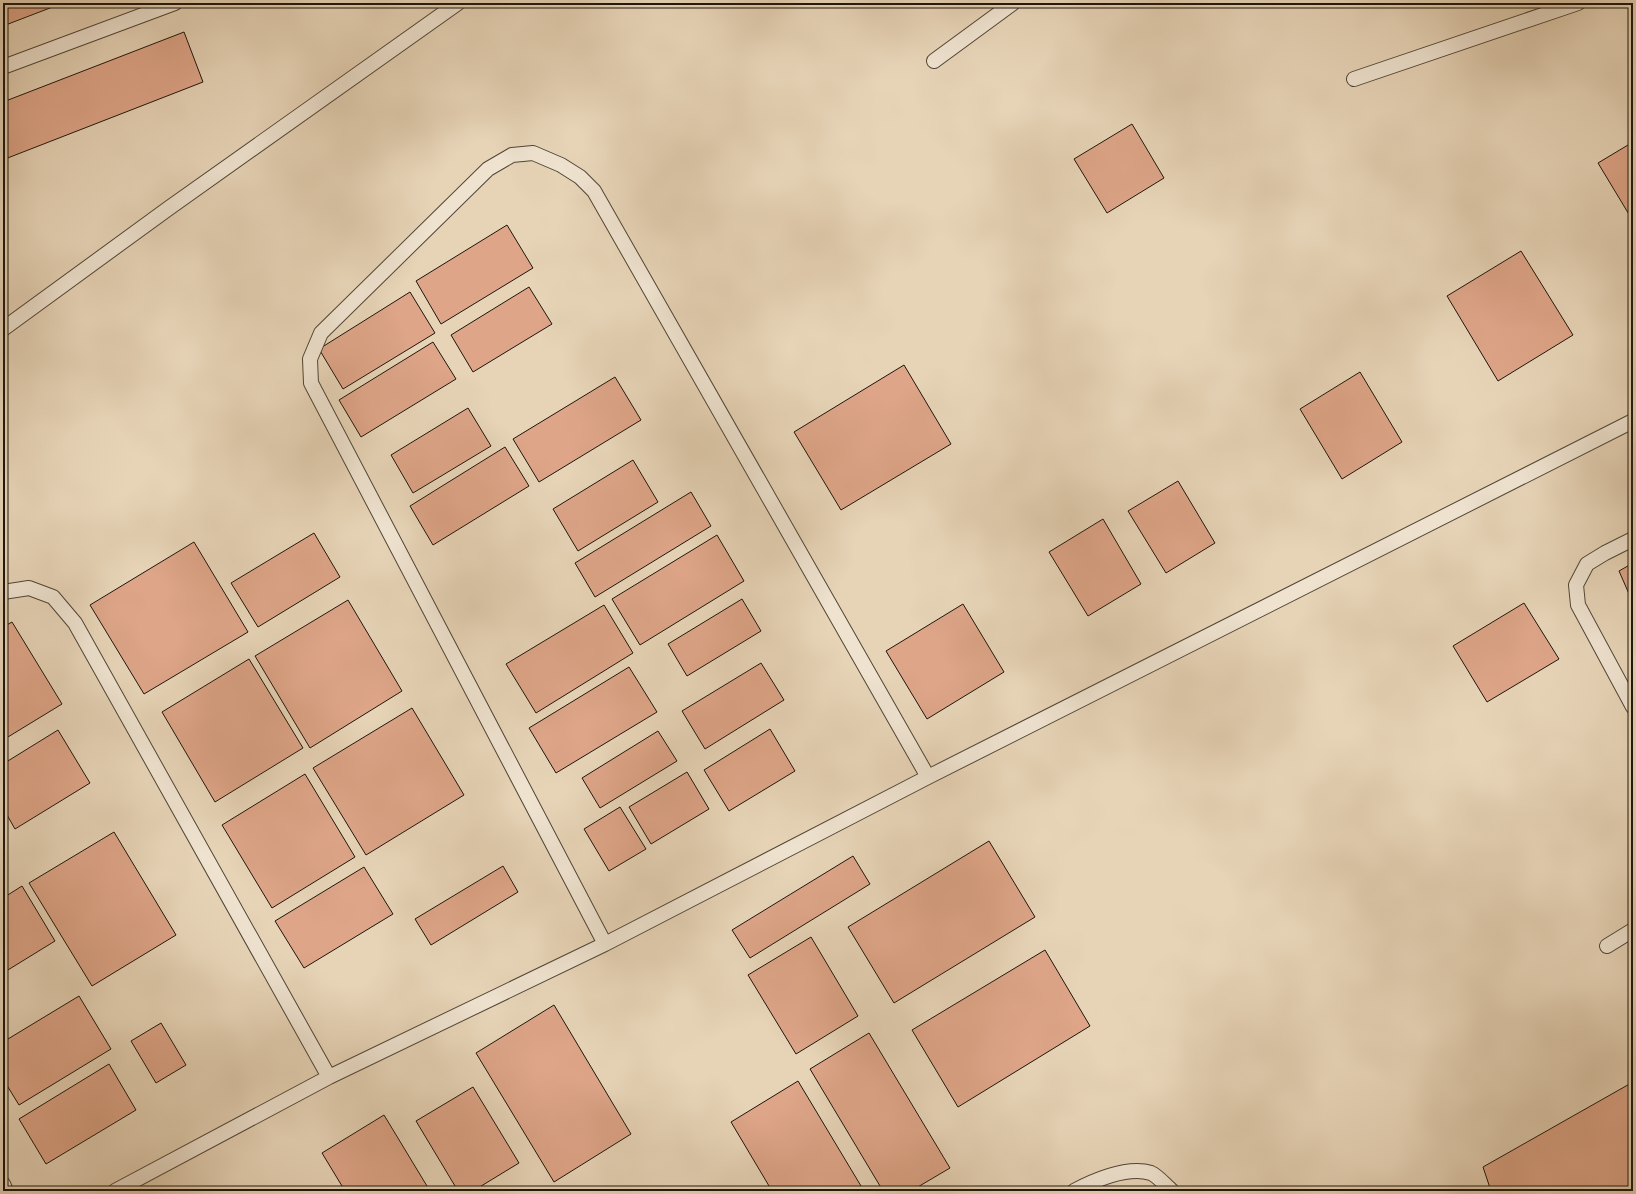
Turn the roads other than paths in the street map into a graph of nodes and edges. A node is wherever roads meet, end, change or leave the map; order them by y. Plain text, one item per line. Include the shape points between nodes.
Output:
1 (174, 3) edge
2 (458, 3) edge
3 (1013, 3) edge
4 (1578, 3) edge
5 (934, 61) dead end
6 (3, 67) edge
7 (1354, 79) dead end
8 (3, 329) edge
9 (1633, 421) edge
10 (1633, 539) edge
11 (3, 592) edge
12 (1633, 707) edge
13 (928, 777) junction
14 (1633, 930) edge
15 (605, 944) junction
16 (1607, 946) dead end
17 (328, 1077) junction
18 (3, 1184) edge
19 (6, 1191) edge
20 (115, 1191) edge
21 (1074, 1191) edge
22 (1172, 1191) edge

1 - 6 lane
2 - 8 lane
3 - 5 lane
4 - 7 lane
9 - 13 lane
10 - 12 lane via 1587,564 1576,584 1578,605
11 - 17 lane via 29,588 53,597 75,623
13 - 15 lane
13 - 15 lane via 594,191 561,164 533,153 512,155 488,169 321,333 310,359 311,383
14 - 16 lane
15 - 17 lane
17 - 20 lane
18 - 19 lane
21 - 22 lane via 1090,1182 1132,1170 1152,1174

